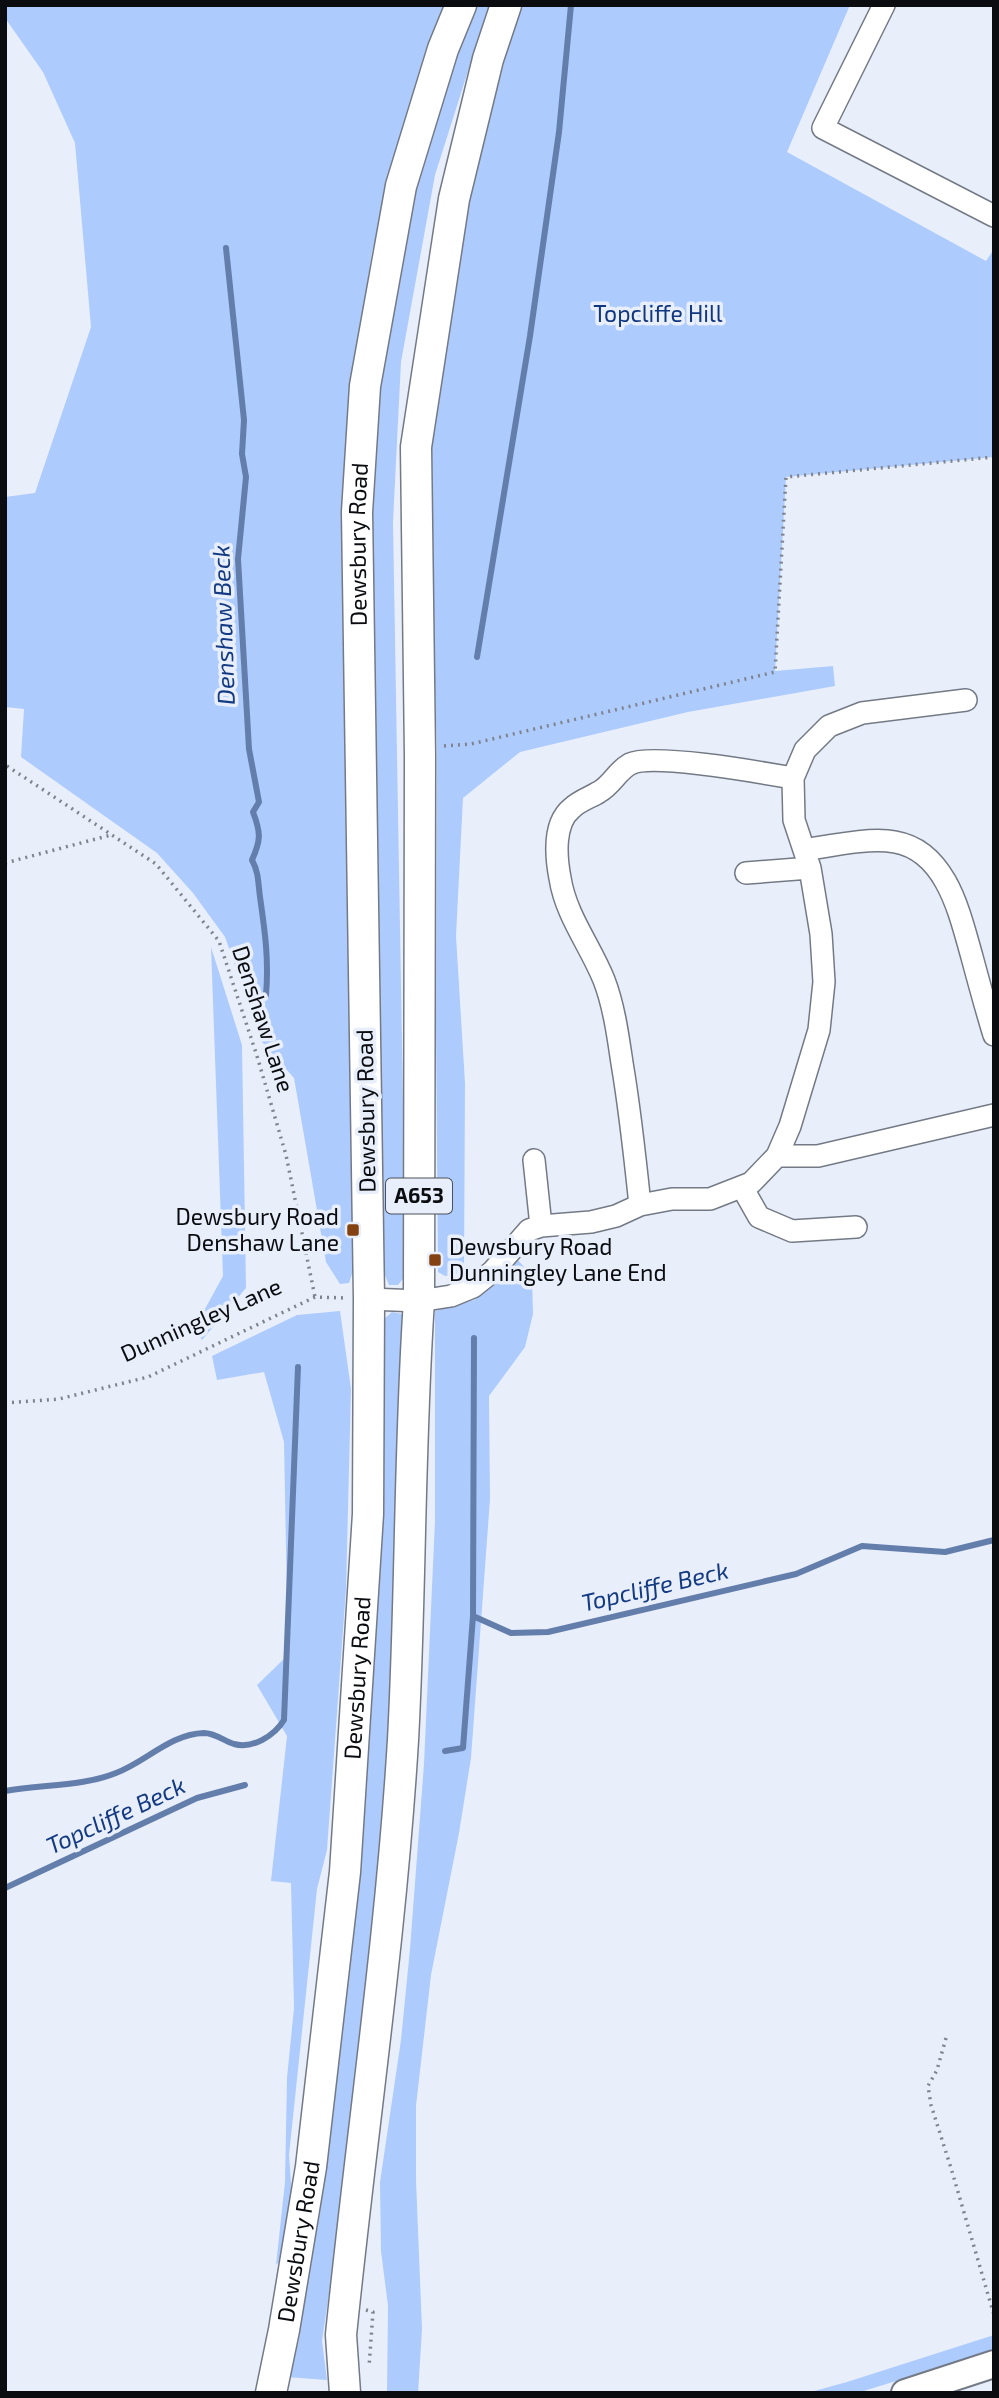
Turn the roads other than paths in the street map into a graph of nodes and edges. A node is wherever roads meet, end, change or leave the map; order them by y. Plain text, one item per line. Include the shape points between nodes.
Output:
1 (461, 5) edge
2 (506, 5) edge
3 (884, 5) edge
4 (994, 216) edge
5 (967, 701) dead end
6 (793, 778) junction
7 (807, 859) junction
8 (747, 873) dead end
9 (994, 1035) edge
10 (994, 1115) edge
11 (777, 1156) junction
12 (534, 1160) dead end
13 (742, 1187) junction
14 (640, 1205) junction
15 (541, 1226) junction
16 (856, 1227) dead end
17 (369, 1299) junction
18 (419, 1301) junction
19 (994, 2364) edge
20 (271, 2393) edge
21 (345, 2393) edge
22 (905, 2393) edge

1 - 17 highway, Dewsbury Road / A653 via 401,186 365,386 358,512
2 - 18 highway, Dewsbury Road / A653 via 454,199 416,447
3 - 4 street via 823,128
5 - 6 street via 862,713 829,726 805,750
6 - 7 street via 794,820
6 - 14 street via 642,761 632,763 604,790 570,808 562,821 557,856 560,881 575,924 604,980 617,1033
7 - 8 street
7 - 9 street via 848,843 895,842 921,852 941,874 958,906
7 - 11 street via 821,934 824,982 819,1030
10 - 11 street via 818,1156
11 - 13 street
12 - 15 street
13 - 14 street via 710,1199
13 - 16 street via 759,1217 792,1231
14 - 15 street via 590,1222
15 - 18 street via 529,1230 473,1287
17 - 18 street
17 - 20 highway, Dewsbury Road / A653 via 368,1514 345,1872 311,2167
18 - 21 highway, Dewsbury Road / A653 via 403,1739 384,1968 341,2335
19 - 22 main road

